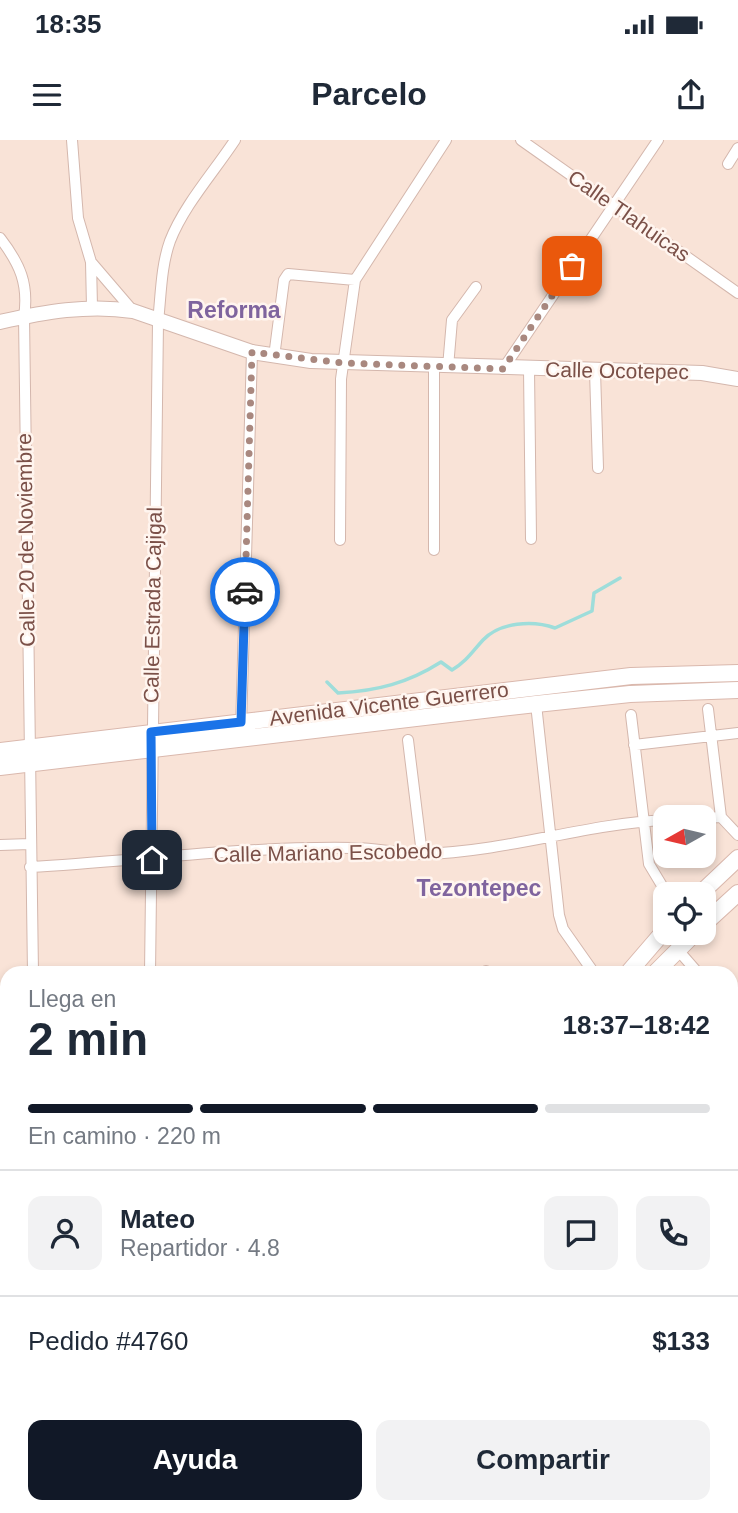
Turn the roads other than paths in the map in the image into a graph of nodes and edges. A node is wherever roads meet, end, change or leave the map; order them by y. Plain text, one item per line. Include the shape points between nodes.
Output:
1 (72, 140) edge
2 (236, 140) edge
3 (446, 140) edge
4 (520, 140) edge
5 (658, 140) edge
6 (738, 148) edge
7 (728, 164) dead end
8 (614, 205) junction
9 (0, 238) edge
10 (91, 262) junction
11 (355, 280) junction
12 (476, 287) dead end
13 (738, 293) edge
14 (92, 307) junction
15 (132, 311) junction
16 (24, 317) junction
17 (0, 322) edge
18 (158, 322) junction
19 (252, 352) junction
20 (274, 357) junction
21 (343, 363) junction
22 (441, 366) junction
23 (503, 369) junction
24 (529, 369) junction
25 (595, 371) junction
26 (738, 379) edge
27 (598, 468) dead end
28 (531, 539) dead end
29 (340, 540) dead end
30 (434, 550) dead end
31 (738, 673) edge
32 (738, 690) edge
33 (536, 704) junction
34 (708, 709) dead end
35 (631, 715) dead end
36 (241, 729) junction
37 (738, 733) edge
38 (711, 735) junction
39 (151, 740) junction
40 (408, 740) dead end
41 (634, 745) junction
42 (0, 751) edge
43 (29, 756) junction
44 (0, 767) edge
45 (716, 817) edge
46 (721, 817) junction
47 (642, 821) junction
48 (653, 821) edge
49 (738, 835) edge
50 (551, 838) junction
51 (30, 844) junction
52 (0, 845) edge
53 (422, 854) junction
54 (738, 858) edge
55 (152, 860) junction
56 (30, 867) junction
57 (660, 882) edge
58 (713, 882) edge
59 (738, 892) edge
60 (716, 913) edge
61 (653, 944) edge
62 (683, 945) edge
63 (678, 950) junction
64 (33, 966) edge
65 (150, 966) edge
66 (589, 966) edge
67 (634, 966) edge
68 (666, 966) edge
69 (692, 966) edge

1 - 10 street via 78,218
2 - 18 street, Calle Estrada Cajigal via 171,240
3 - 11 street
4 - 8 street, Calle Tlahuicas
5 - 8 street
6 - 7 street
8 - 13 street, Calle Tlahuicas
8 - 23 street
9 - 16 street, Calle 20 de Noviembre via 21,272 27,295
10 - 14 street
10 - 15 street
11 - 20 street via 288,274
11 - 21 street
12 - 22 street via 452,320
14 - 15 street, Calle Ocotepec
14 - 16 street, Calle Ocotepec
15 - 18 street, Calle Ocotepec
16 - 17 street, Calle Ocotepec
16 - 43 street, Calle 20 de Noviembre
18 - 19 street, Calle Ocotepec
18 - 39 street, Calle Estrada Cajigal
19 - 20 street, Calle Ocotepec
19 - 36 street
20 - 21 street, Calle Ocotepec
21 - 22 street, Calle Ocotepec
21 - 29 street
22 - 23 street, Calle Ocotepec
22 - 30 street
23 - 24 street, Calle Ocotepec
24 - 25 street, Calle Ocotepec
24 - 28 street
25 - 26 street, Calle Ocotepec via 702,373
25 - 27 street
31 - 36 main road, Avenida Vicente Guerrero via 631,676
32 - 33 main road, Avenida Vicente Guerrero
33 - 36 main road, Avenida Vicente Guerrero
33 - 50 street
34 - 38 street
35 - 41 street
36 - 39 main road, Avenida Vicente Guerrero
37 - 38 street
38 - 41 street
38 - 46 street
39 - 43 main road, Avenida Vicente Guerrero
39 - 55 street, Calle Estrada Cajigal
40 - 53 street
41 - 47 street
42 - 43 main road, Avenida Vicente Guerrero
43 - 44 main road, Avenida Vicente Guerrero
43 - 51 street, Calle 20 de Noviembre
45 - 46 street
46 - 49 street
47 - 48 street, Calle Mariano Escobedo
47 - 50 street, Calle Mariano Escobedo
47 - 57 street via 649,864
50 - 53 street, Calle Mariano Escobedo
50 - 66 street via 563,929
51 - 52 street
51 - 56 street, Calle 20 de Noviembre
53 - 55 street, Calle Mariano Escobedo via 354,848
54 - 58 main road
55 - 56 street, Calle Mariano Escobedo
55 - 65 street, Calle Estrada Cajigal
56 - 64 street, Calle 20 de Noviembre
59 - 60 main road
61 - 67 main road
62 - 63 main road
63 - 68 main road
63 - 69 street

